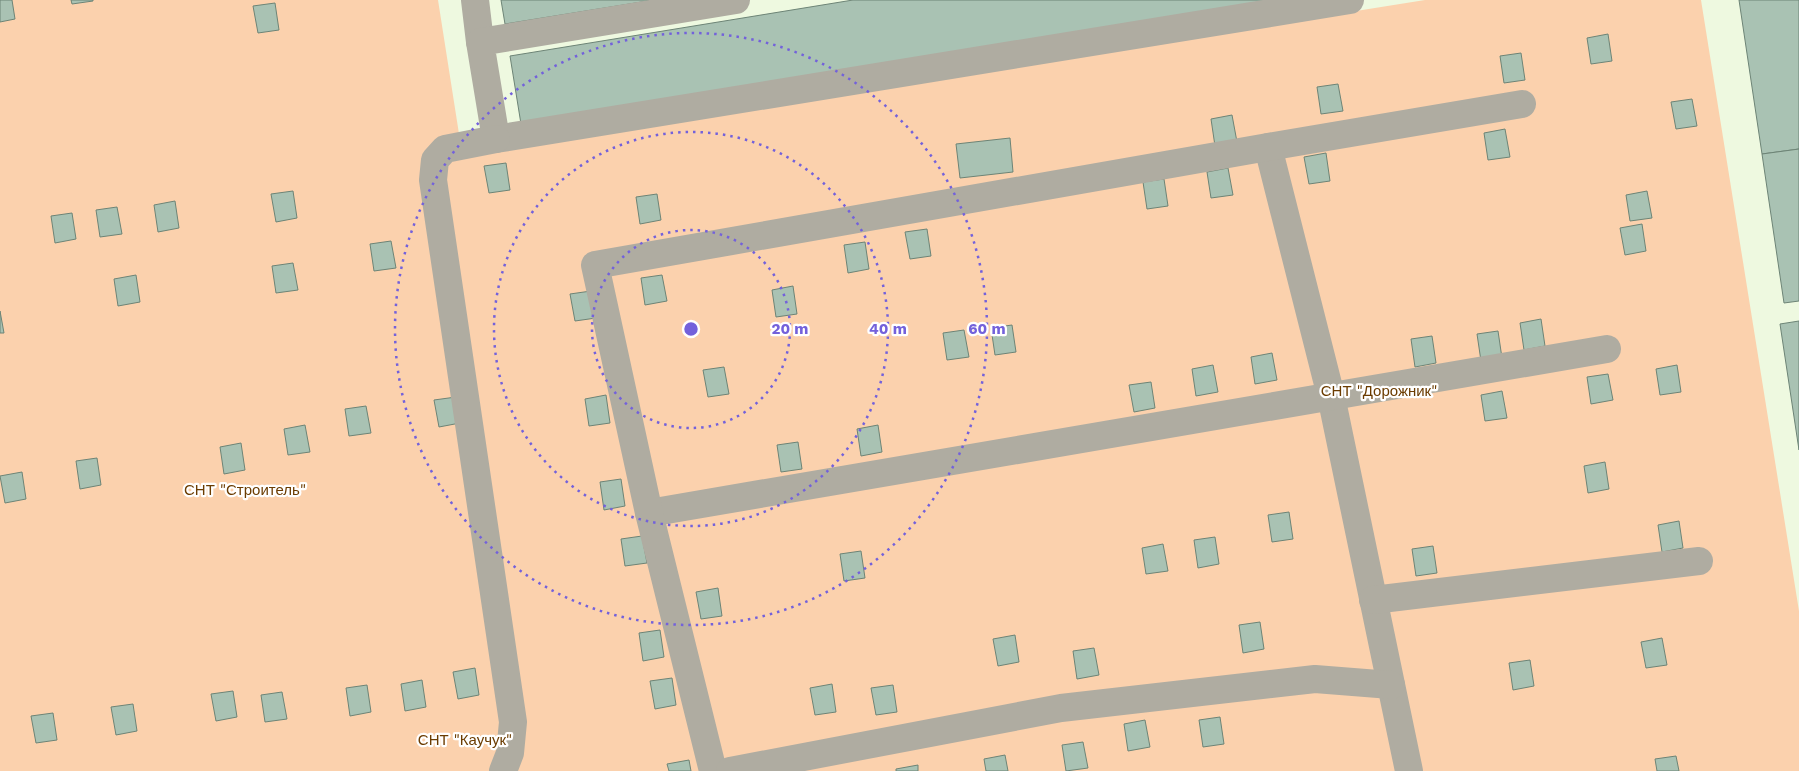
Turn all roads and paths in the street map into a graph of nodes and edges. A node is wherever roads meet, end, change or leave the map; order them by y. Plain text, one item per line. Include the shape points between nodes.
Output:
1 (475, 0) edge
2 (736, 0) edge
3 (1350, 0) edge
4 (480, 42) junction
5 (1522, 104) dead end
6 (496, 139) junction
7 (1268, 147) junction
8 (1607, 349) dead end
9 (1331, 396) junction
10 (649, 513) junction
11 (1699, 561) dead end
12 (1373, 600) junction
13 (1391, 686) junction
14 (503, 771) edge
15 (714, 771) edge
16 (730, 771) edge
17 (1409, 771) edge

1 - 4 lane
2 - 4 lane
3 - 6 lane
4 - 6 lane
5 - 7 lane
6 - 14 lane via 445,149 435,160 433,180 513,722 510,753
7 - 9 lane
7 - 10 lane via 595,265
8 - 9 lane
9 - 10 lane
9 - 12 lane
10 - 15 lane
11 - 12 lane
12 - 13 lane
13 - 16 lane via 1315,679 1061,708
13 - 17 lane

